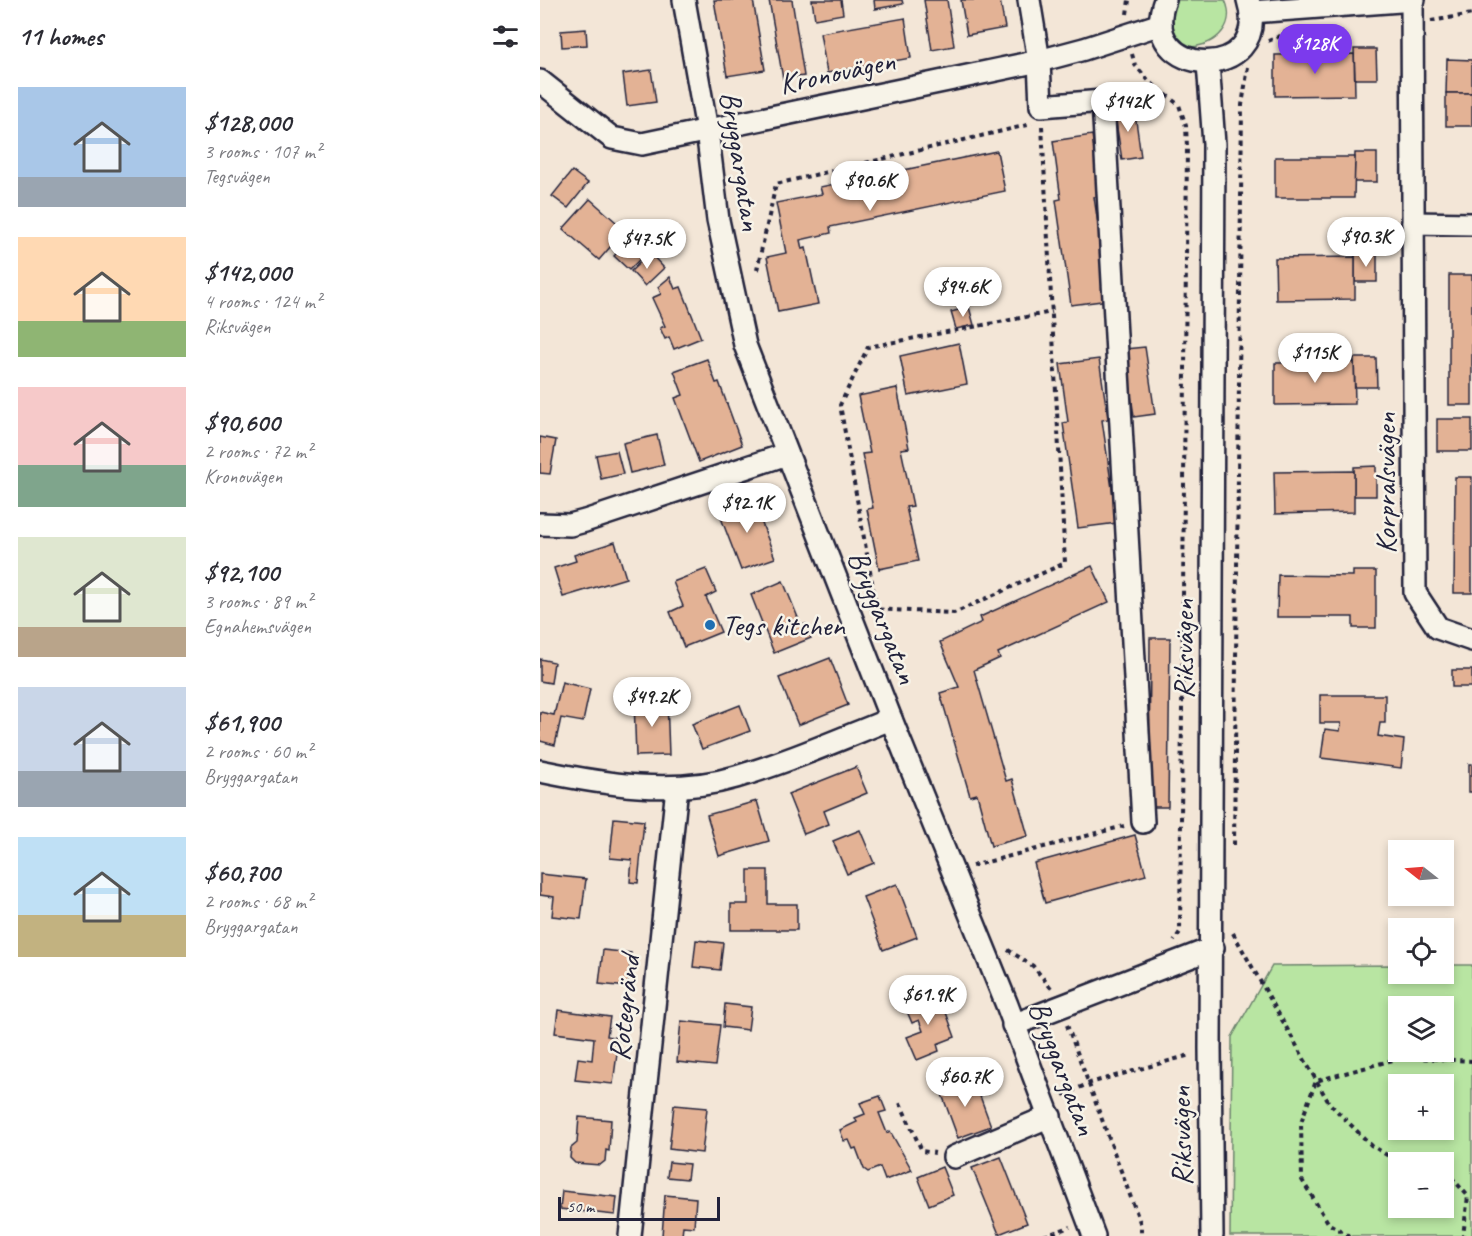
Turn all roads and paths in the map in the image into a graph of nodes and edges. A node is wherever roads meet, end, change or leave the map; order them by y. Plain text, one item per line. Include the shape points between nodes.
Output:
1 (684, 0) edge
2 (1029, 0) edge
3 (1129, 0) edge
4 (1165, 0) edge
5 (1413, 0) edge
6 (1250, 6) edge
7 (1285, 8) junction
8 (1161, 24) junction
9 (1129, 34) junction
10 (1262, 44) dead end
11 (1251, 58) dead end
12 (1039, 61) junction
13 (1208, 63) junction
14 (540, 81) edge
15 (707, 130) junction
16 (1413, 223) junction
17 (1472, 224) edge
18 (758, 270) dead end
19 (1052, 312) junction
20 (787, 454) junction
21 (540, 524) edge
22 (877, 610) junction
23 (871, 619) dead end
24 (1472, 640) edge
25 (891, 719) junction
26 (540, 771) edge
27 (677, 787) junction
28 (1143, 822) joint
29 (1234, 850) dead end
30 (968, 867) dead end
31 (1233, 921) dead end
32 (1233, 933) junction
33 (1172, 944) dead end
34 (1223, 946) junction
35 (1006, 949) dead end
36 (1061, 1007) junction
37 (1013, 1025) junction
38 (1210, 1049) junction
39 (1472, 1061) edge
40 (1316, 1081) junction
41 (1090, 1083) junction
42 (900, 1103) dead end
43 (1047, 1110) junction
44 (1388, 1155) edge
45 (954, 1157) joint
46 (1454, 1180) edge
47 (1091, 1228) edge
48 (630, 1236) edge
49 (1044, 1236) edge
50 (1142, 1236) edge
51 (1212, 1236) edge
52 (1350, 1236) edge
53 (1463, 1236) edge

1 - 15 street, Bryggargatan
2 - 12 street
3 - 9 path
4 - 8 street
5 - 7 street
5 - 16 street, Korpralsvägen
6 - 7 street
6 - 13 street via 1249,34 1243,45 1233,54
7 - 10 path via 1286,34
8 - 9 street, Kronovägen
8 - 13 street via 1168,43 1178,53 1194,62
9 - 12 street, Kronovägen
9 - 33 path via 1135,65 1179,105 1187,147 1180,932
11 - 29 path via 1242,105
12 - 15 street, Kronovägen
12 - 28 street via 1041,106 1103,101
13 - 34 street, Riksvägen via 1214,144
14 - 15 street, Kronovägen via 612,138 642,144
15 - 20 street, Bryggargatan via 718,220 740,325
16 - 17 street
16 - 24 street, Korpralsvägen via 1415,593 1438,628
18 - 19 path via 777,184 1042,122
19 - 22 path via 1065,563 954,614
19 - 22 path via 868,347 840,405
20 - 21 street via 585,521
20 - 25 street, Bryggargatan
22 - 23 path via 866,608
25 - 27 street via 735,778
25 - 37 street, Bryggargatan
26 - 27 street via 601,782
27 - 48 street, Rotegränd
28 - 30 path
31 - 32 path
32 - 34 path
32 - 40 path
34 - 36 street
34 - 38 street, Riksvägen
35 - 36 path via 1033,966
36 - 37 street
36 - 41 path
37 - 43 street, Bryggargatan
38 - 41 path
38 - 51 street, Riksvägen
39 - 40 path via 1404,1057
40 - 44 path via 1329,1103 1364,1138
40 - 52 path via 1301,1122 1302,1180 1329,1224
41 - 43 path
41 - 50 path
42 - 45 path via 922,1150
43 - 45 street
43 - 47 street, Bryggargatan
46 - 53 path via 1468,1196
47 - 49 path

